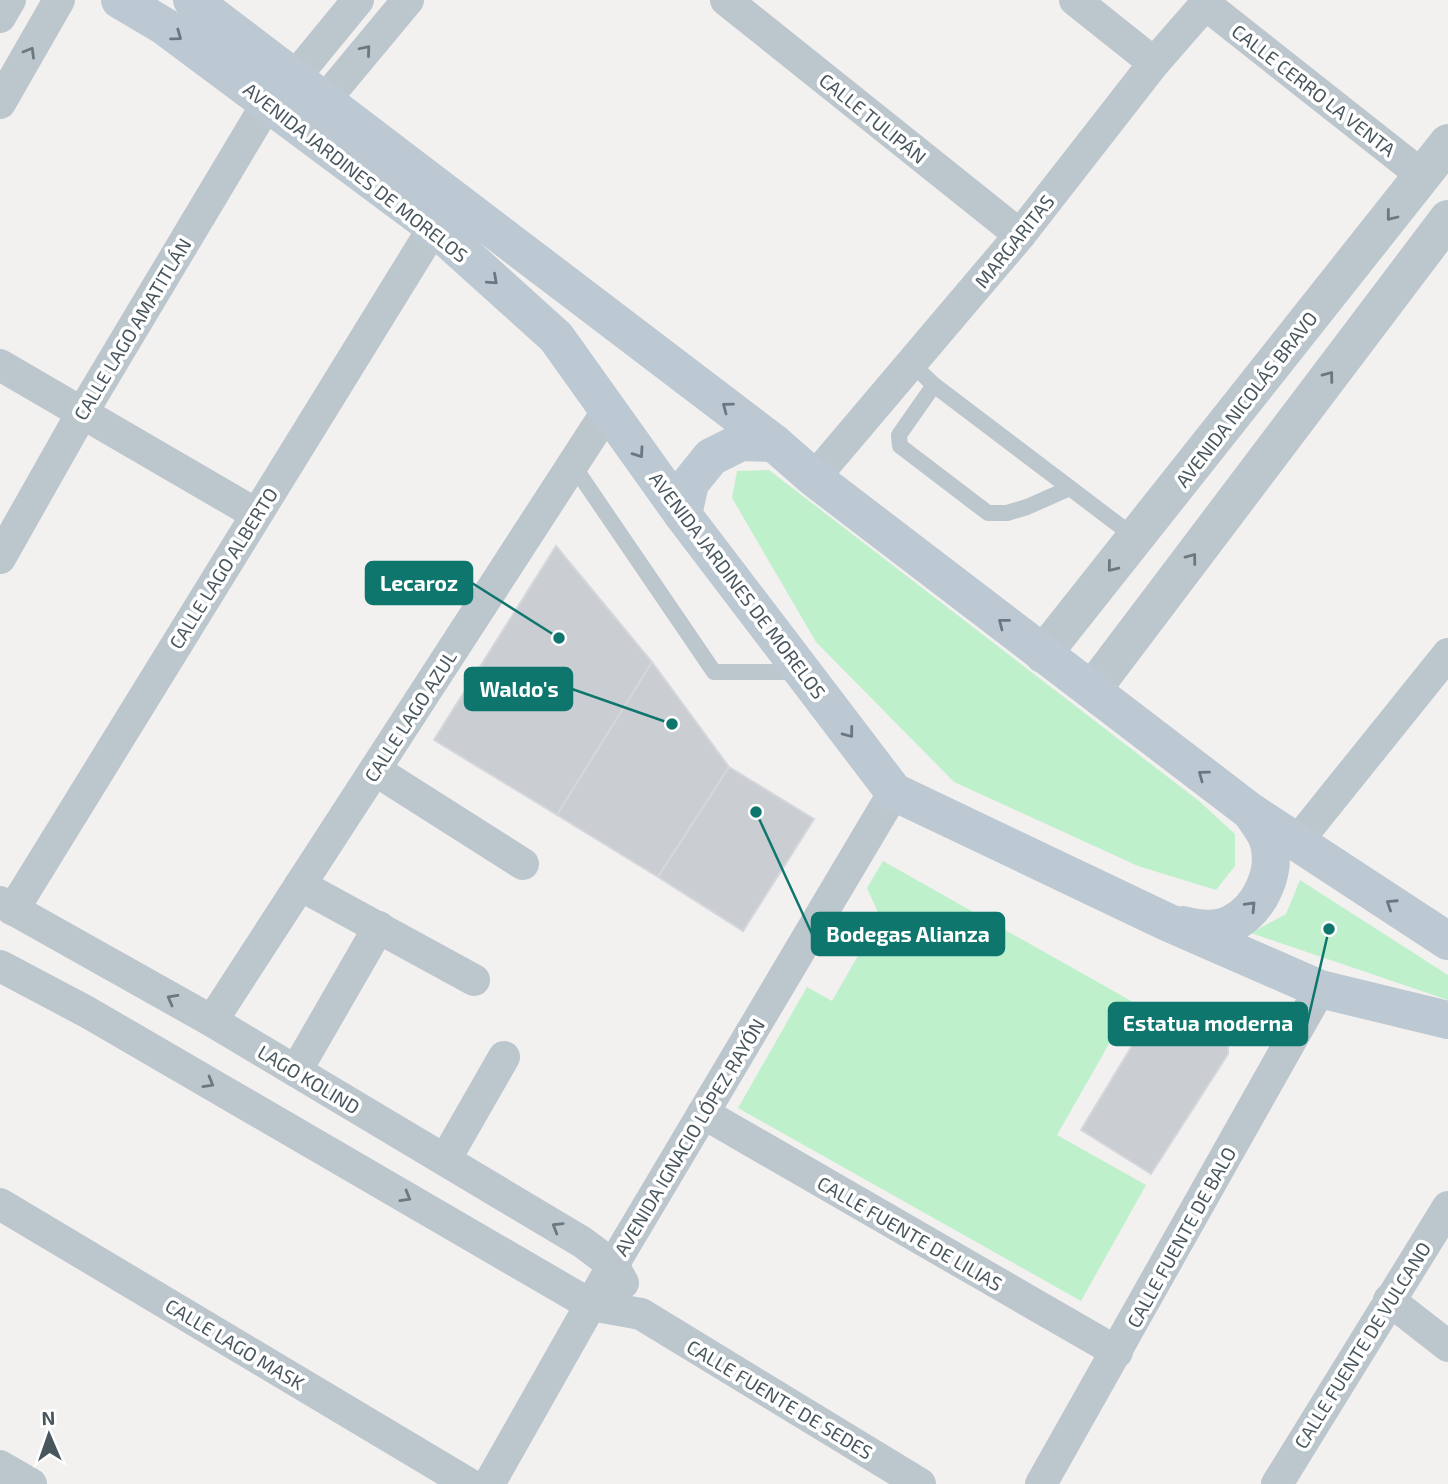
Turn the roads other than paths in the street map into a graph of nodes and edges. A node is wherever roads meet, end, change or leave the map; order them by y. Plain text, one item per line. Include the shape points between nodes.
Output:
1 (10, 0) edge
2 (60, 0) edge
3 (120, 0) edge
4 (192, 0) edge
5 (358, 0) edge
6 (408, 0) edge
7 (726, 0) edge
8 (1076, 0) edge
9 (1207, 2) edge
10 (0, 17) edge
11 (1154, 63) junction
12 (281, 90) junction
13 (324, 101) junction
14 (0, 103) edge
15 (1448, 143) edge
16 (1423, 176) junction
17 (1448, 219) edge
18 (434, 227) junction
19 (1020, 235) junction
20 (0, 365) edge
21 (923, 374) junction
22 (608, 410) junction
23 (82, 413) junction
24 (774, 443) junction
25 (573, 465) junction
26 (814, 478) junction
27 (1070, 488) junction
28 (256, 514) junction
29 (683, 515) junction
30 (1136, 538) junction
31 (0, 558) edge
32 (1043, 654) junction
33 (1448, 654) edge
34 (803, 672) junction
35 (1092, 690) junction
36 (375, 770) junction
37 (894, 792) junction
38 (1251, 812) junction
39 (1296, 843) junction
40 (523, 864) dead end
41 (300, 885) junction
42 (7, 906) edge
43 (1167, 922) junction
44 (380, 927) junction
45 (1448, 941) edge
46 (0, 966) edge
47 (115, 967) junction
48 (474, 980) dead end
49 (1320, 989) junction
50 (87, 1012) junction
51 (1448, 1020) edge
52 (212, 1021) junction
53 (503, 1057) dead end
54 (296, 1071) junction
55 (703, 1113) junction
56 (445, 1160) junction
57 (0, 1204) edge
58 (1448, 1207) edge
59 (613, 1265) junction
60 (1389, 1300) junction
61 (591, 1305) junction
62 (641, 1314) junction
63 (1448, 1346) edge
64 (1117, 1352) junction
65 (0, 1466) edge
66 (31, 1484) edge
67 (469, 1484) edge
68 (489, 1484) edge
69 (920, 1484) edge
70 (1041, 1484) edge
71 (1277, 1484) edge

1 - 10 street
14 -> 2 street
3 -> 12 main road, AVENIDA JARDINES DE MORELOS
4 - 12 main road, AVENIDA JARDINES DE MORELOS
5 - 12 street, CALLE LAGO AMATITLÁN
13 -> 6 street
7 - 19 street, CALLE TULIPÁN
8 - 11 street
9 - 11 street, MARGARITAS
9 - 16 street, CALLE CERRO LA VENTA
11 - 19 street, MARGARITAS
12 - 13 main road, AVENIDA JARDINES DE MORELOS
12 - 18 main road, AVENIDA JARDINES DE MORELOS
12 - 23 street, CALLE LAGO AMATITLÁN
24 -> 13 main road, AVENIDA JARDINES DE MORELOS
15 - 16 street, AVENIDA NICOLÁS BRAVO
16 -> 30 street, AVENIDA NICOLÁS BRAVO
35 -> 17 street
18 -> 22 main road, AVENIDA JARDINES DE MORELOS via 556,337
18 - 28 street, CALLE LAGO ALBERTO
19 - 21 street, MARGARITAS
20 - 23 street
21 - 26 street, MARGARITAS
21 - 27 lane
21 - 27 lane via 899,435 900,446 988,513 1007,513
22 - 25 street, CALLE LAGO AZUL
22 -> 29 main road, AVENIDA JARDINES DE MORELOS
23 - 28 street
23 - 31 street, CALLE LAGO AMATITLÁN
24 - 26 main road, AVENIDA JARDINES DE MORELOS
24 - 29 main road via 741,442 711,457 690,483
25 - 34 lane via 714,672
25 - 36 street, CALLE LAGO AZUL
32 -> 26 main road, AVENIDA JARDINES DE MORELOS
27 - 30 lane
28 - 42 street, CALLE LAGO ALBERTO
29 - 34 main road, AVENIDA JARDINES DE MORELOS
30 -> 32 street, AVENIDA NICOLÁS BRAVO
32 - 35 main road, AVENIDA JARDINES DE MORELOS
33 - 39 street
34 -> 37 main road, AVENIDA JARDINES DE MORELOS
38 -> 35 main road, AVENIDA JARDINES DE MORELOS
36 - 40 street
36 - 41 street, CALLE LAGO AZUL
37 - 43 main road, AVENIDA JARDINES DE MORELOS
37 - 55 street, AVENIDA IGNACIO LÓPEZ RAYÓN
38 - 39 main road, AVENIDA JARDINES DE MORELOS
43 -> 38 main road via 1201,929 1231,924 1257,903 1270,873 1268,840
45 -> 39 main road, AVENIDA JARDINES DE MORELOS
41 - 44 street
41 - 52 street, CALLE LAGO AZUL
42 - 47 street, LAGO KOLIND
43 - 49 main road, AVENIDA JARDINES DE MORELOS
44 - 48 street
44 - 54 street
46 - 50 street
47 - 50 street
52 -> 47 street, LAGO KOLIND
49 - 51 main road, AVENIDA JARDINES DE MORELOS
49 - 64 street, CALLE FUENTE DE BALO
50 -> 61 street
52 - 54 street, LAGO KOLIND
53 - 56 street
54 - 56 street, LAGO KOLIND
55 - 59 street, AVENIDA IGNACIO LÓPEZ RAYÓN
55 - 64 street, CALLE FUENTE DE LILIAS
59 -> 56 street, LAGO KOLIND
57 - 67 street, CALLE LAGO MASK
58 - 60 street, CALLE FUENTE DE VULCANO
59 - 61 street, AVENIDA IGNACIO LÓPEZ RAYÓN
59 - 62 street, CALLE FUENTE DE SEDES
60 - 63 street
60 - 71 street, CALLE FUENTE DE VULCANO
61 - 62 street, CALLE FUENTE DE SEDES
61 - 68 street, AVENIDA IGNACIO LÓPEZ RAYÓN
62 - 69 street, CALLE FUENTE DE SEDES
64 - 70 street, CALLE FUENTE DE BALO
65 - 66 street

